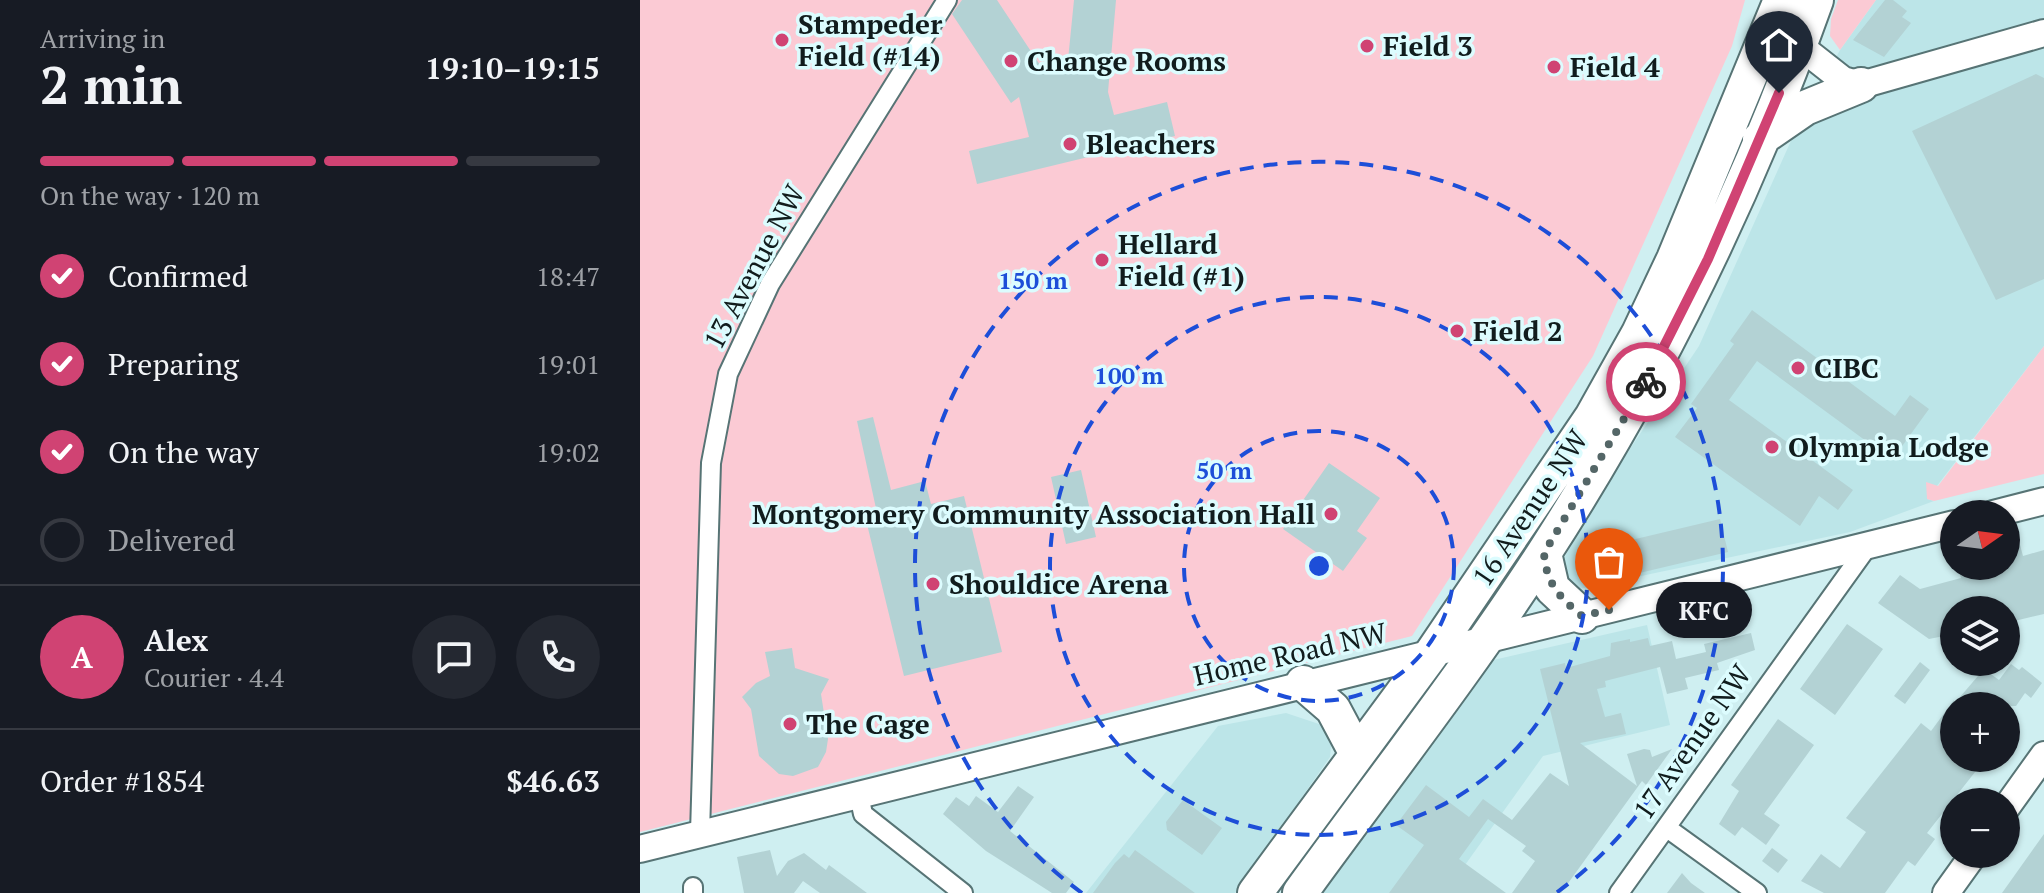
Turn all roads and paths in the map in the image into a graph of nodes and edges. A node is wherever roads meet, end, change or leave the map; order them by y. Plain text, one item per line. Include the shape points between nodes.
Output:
1 (947, 0) edge
2 (1816, 0) edge
3 (1777, 12) edge
4 (2044, 33) edge
5 (1798, 46) junction
6 (1861, 85) junction
7 (1760, 139) junction
8 (2044, 501) edge
9 (2020, 507) edge
10 (1940, 528) edge
11 (1868, 546) junction
12 (1544, 553) junction
13 (1582, 616) junction
14 (1482, 643) junction
15 (1430, 656) junction
16 (1303, 683) junction
17 (1357, 754) junction
18 (2044, 755) edge
19 (2020, 788) edge
20 (859, 795) junction
21 (1667, 828) junction
22 (700, 833) junction
23 (640, 849) edge
24 (1964, 868) edge
25 (941, 886) edge
26 (963, 893) edge
27 (1255, 893) edge
28 (1300, 893) edge
29 (1619, 893) edge
30 (1757, 893) edge
31 (1946, 893) edge

1 - 22 street, 13 Avenue NW via 770,284 728,374 711,463
2 - 5 highway, 16 Avenue NW
3 - 5 street
3 - 15 highway, 16 Avenue NW via 1639,333 1592,417
4 - 6 street
5 - 6 street via 1843,80
5 - 7 highway, 16 Avenue NW
6 - 7 highway via 1805,108
7 - 12 highway, 16 Avenue NW via 1708,259 1644,385
8 - 9 street
10 - 11 street, Home Road NW
11 - 13 street, Home Road NW
11 - 21 street, 17 Avenue NW
12 - 13 highway via 1552,588
12 - 14 highway, 16 Avenue NW
13 - 14 street, Home Road NW
14 - 15 street, Home Road NW
14 - 28 highway, 16 Avenue NW
15 - 16 street, Home Road NW
15 - 17 highway, 16 Avenue NW
16 - 17 highway via 1333,709
16 - 20 street, Home Road NW
17 - 27 highway, 16 Avenue NW
18 - 19 street
20 - 22 street, Home Road NW
20 - 25 street via 863,814
21 - 29 street, 17 Avenue NW
21 - 30 street
22 - 23 street, Home Road NW
24 - 31 street
25 - 26 street

